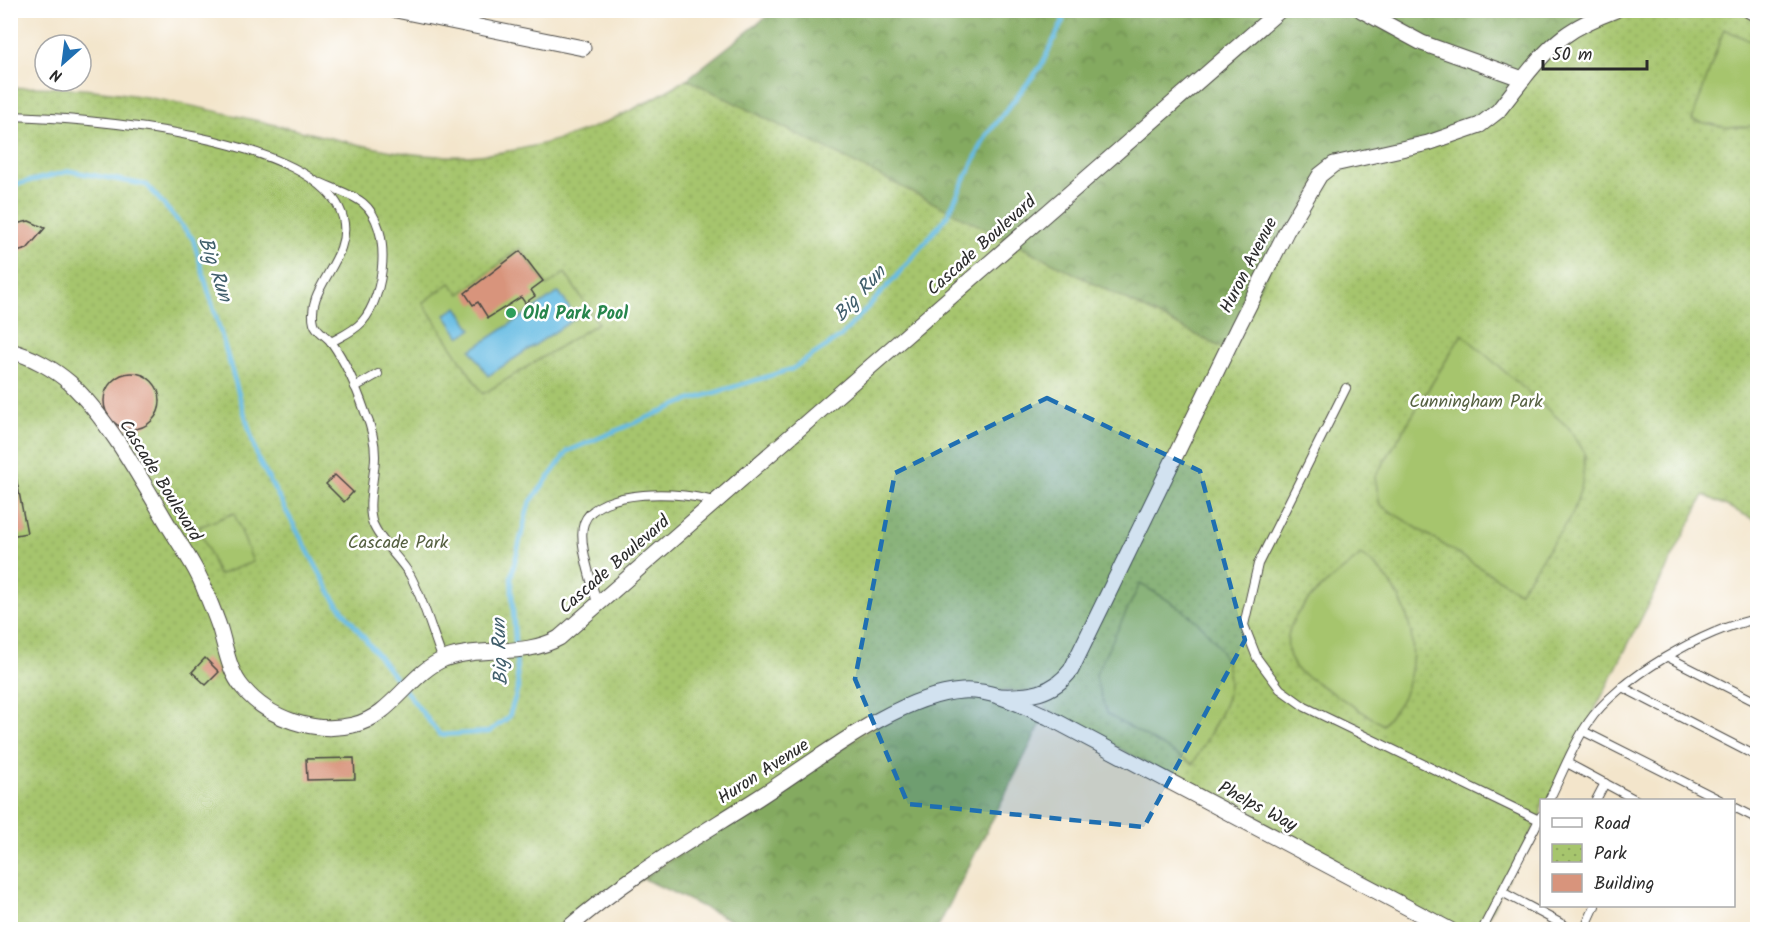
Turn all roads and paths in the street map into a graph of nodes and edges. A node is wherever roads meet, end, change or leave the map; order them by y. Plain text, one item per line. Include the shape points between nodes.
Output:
1 (396, 10) edge
2 (1280, 10) edge
3 (1361, 10) edge
4 (1616, 10) edge
5 (1749, 10) edge
6 (1758, 15) edge
7 (583, 48) dead end
8 (1523, 79) junction
9 (10, 116) edge
10 (311, 178) junction
11 (331, 342) junction
12 (10, 351) edge
13 (378, 374) dead end
14 (355, 387) junction
15 (1346, 388) dead end
16 (715, 502) junction
17 (597, 604) junction
18 (1758, 620) edge
19 (1668, 657) junction
20 (443, 660) junction
21 (1057, 685) junction
22 (1622, 687) junction
23 (999, 696) junction
24 (1758, 703) edge
25 (1049, 717) junction
26 (1584, 731) junction
27 (1758, 757) edge
28 (1567, 763) junction
29 (1605, 783) junction
30 (1550, 799) edge
31 (1597, 799) edge
32 (1633, 799) edge
33 (1716, 799) edge
34 (1735, 808) edge
35 (1540, 817) edge
36 (1758, 819) edge
37 (1502, 892) junction
38 (1595, 907) edge
39 (1543, 909) edge
40 (566, 930) edge
41 (1450, 930) edge
42 (1482, 930) edge
43 (1572, 930) edge
44 (1584, 930) edge

1 - 7 street
2 - 16 street, Cascade Boulevard
3 - 8 street via 1422,43
4 - 8 street, Huron Avenue via 1561,36
5 - 6 street
8 - 21 street, Huron Avenue via 1498,111 1480,125 1428,143 1334,164 1320,175 1238,327 1078,658
9 - 10 lane via 56,117 198,137 260,152
10 - 11 lane via 337,202 346,238 313,306 315,325
10 - 11 lane via 363,203 382,240 384,260 368,314 352,331
11 - 14 lane
12 - 20 street, Cascade Boulevard via 40,363 69,383 117,444 200,579 231,668 241,687 259,704 284,718 311,726 356,724 378,713
13 - 14 lane
14 - 20 lane via 372,432 375,455 372,522 417,589
15 - 35 lane via 1258,564 1244,626 1257,658 1280,688 1305,707
16 - 17 street, Cascade Boulevard
16 - 17 lane via 699,496 641,496 608,501 591,511 583,525 583,544
17 - 20 street, Cascade Boulevard via 559,638 533,649
18 - 19 lane via 1687,644
19 - 22 lane
19 - 24 lane
21 - 23 street, Huron Avenue via 1030,696
21 - 25 street via 1046,701
22 - 26 lane
22 - 27 lane
23 - 25 street, Huron Avenue
23 - 40 street, Huron Avenue via 964,690 938,694 887,715 631,878
25 - 41 street, Phelps Way
26 - 28 lane
26 - 33 lane
28 - 29 lane
28 - 30 lane
29 - 31 lane
29 - 32 lane
34 - 36 lane
35 - 37 lane
37 - 39 lane
37 - 42 lane
38 - 44 lane
39 - 43 lane

